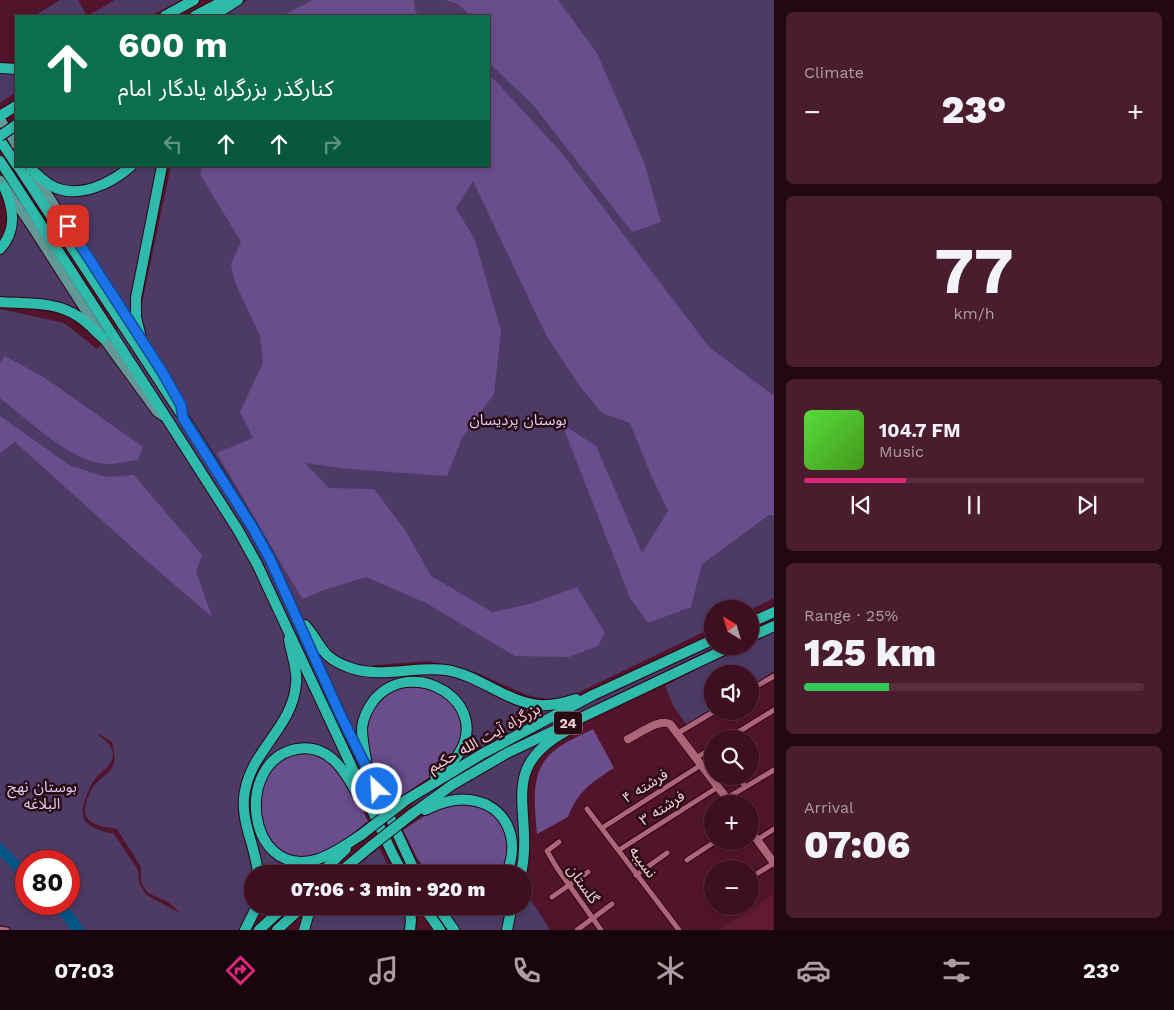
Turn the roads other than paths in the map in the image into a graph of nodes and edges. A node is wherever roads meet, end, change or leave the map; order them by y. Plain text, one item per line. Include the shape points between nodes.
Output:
1 (194, 0) edge
2 (225, 0) edge
3 (238, 0) edge
4 (167, 15) edge
5 (197, 15) edge
6 (215, 15) edge
7 (0, 68) edge
8 (15, 69) edge
9 (15, 107) edge
10 (2, 115) edge
11 (15, 126) edge
12 (0, 136) edge
13 (0, 140) edge
14 (15, 143) edge
15 (0, 161) edge
16 (15, 162) edge
17 (18, 167) edge
18 (130, 167) edge
19 (162, 167) edge
20 (30, 168) edge
21 (2, 184) edge
22 (0, 249) edge
23 (0, 302) edge
24 (103, 338) junction
25 (141, 338) junction
26 (183, 418) junction
27 (169, 422) junction
28 (774, 612) edge
29 (298, 618) junction
30 (759, 618) edge
31 (286, 626) junction
32 (774, 626) edge
33 (759, 633) edge
34 (704, 644) edge
35 (713, 655) edge
36 (678, 672) junction
37 (774, 676) edge
38 (759, 685) edge
39 (593, 695) junction
40 (774, 710) edge
41 (704, 718) edge
42 (742, 730) edge
43 (678, 733) junction
44 (628, 739) dead end
45 (704, 753) edge
46 (696, 758) junction
47 (701, 765) junction
48 (774, 770) edge
49 (369, 772) junction
50 (718, 787) junction
51 (745, 787) joint
52 (724, 795) edge
53 (736, 795) edge
54 (406, 800) junction
55 (587, 809) dead end
56 (412, 814) junction
57 (375, 816) junction
58 (602, 828) junction
59 (774, 829) edge
60 (361, 835) junction
61 (759, 839) edge
62 (559, 842) dead end
63 (759, 842) edge
64 (404, 846) junction
65 (704, 849) edge
66 (619, 850) junction
67 (392, 853) junction
68 (667, 853) dead end
69 (772, 857) edge
70 (687, 860) dead end
71 (256, 865) edge
72 (329, 865) edge
73 (349, 865) edge
74 (395, 865) edge
75 (398, 865) edge
76 (412, 865) edge
77 (418, 865) edge
78 (509, 865) edge
79 (522, 865) edge
80 (759, 869) edge
81 (588, 872) dead end
82 (636, 875) junction
83 (569, 886) junction
84 (552, 897) dead end
85 (612, 904) dead end
86 (253, 915) edge
87 (275, 915) edge
88 (293, 915) edge
89 (308, 915) edge
90 (410, 915) edge
91 (429, 915) edge
92 (443, 915) edge
93 (510, 915) edge
94 (593, 918) junction
95 (0, 929) edge
96 (7, 930) edge
97 (245, 930) edge
98 (259, 930) edge
99 (276, 930) edge
100 (304, 930) edge
101 (410, 930) edge
102 (440, 930) edge
103 (454, 930) edge
104 (507, 930) edge
105 (577, 930) edge
106 (601, 930) edge
107 (679, 930) edge

1 - 4 highway
2 - 5 highway
3 - 6 highway
7 - 8 highway
9 - 10 highway
10 - 14 main road
11 - 12 highway, bridge
13 - 16 highway
15 - 27 highway
17 - 26 highway
18 - 20 highway via 110,180 79,191 55,188
19 - 25 highway via 136,298
20 - 25 main road
21 - 22 highway via 11,203 13,218
21 - 24 main road
23 - 24 highway via 65,309 79,316
24 - 27 main road via 157,412
25 - 26 main road via 181,405
26 - 29 highway via 251,525
27 - 31 highway via 238,530
28 - 30 highway
29 - 39 highway via 328,657 356,670 377,672 417,668 448,671 539,705 556,705
29 - 49 highway
31 - 57 highway
31 - 71 highway via 296,673 294,696 285,719 252,768 243,800
32 - 33 highway
34 - 39 highway, بزرگراه آیت الله حکیم / 24
35 - 36 highway, بزرگراه آیت الله حکیم / 24
36 - 56 highway, بزرگراه آیت الله حکیم / 24 via 514,749 452,785
36 - 79 highway via 562,733 534,756 523,780
37 - 38 street
39 - 54 highway, بزرگراه آیت الله حکیم / 24 via 482,754
40 - 42 street
41 - 43 street
43 - 44 street via 664,722
43 - 46 street
45 - 46 street
46 - 47 street
47 - 50 street
47 - 58 street, فرشته ۴
48 - 51 street
49 - 54 highway via 362,728 366,712 377,697 395,686 411,683 428,683 446,691 463,714 463,744 449,765
49 - 64 highway
50 - 52 street
50 - 66 street, فرشته ۳
51 - 53 street
54 - 60 highway, 24, bridge
55 - 58 street, نسیبه
56 - 73 highway, 24, bridge
56 - 78 highway via 457,800 478,802 492,808 504,819 511,835 513,846
57 - 60 highway via 364,807 340,765 324,753 295,749 281,755 263,774 257,792 256,816 263,838 276,853 298,862 314,860
57 - 67 highway
58 - 66 street, نسیبه
59 - 61 street
60 - 72 highway, 24
62 - 83 street, گلستان via 547,851
63 - 69 street
64 - 76 highway
64 - 77 highway
65 - 70 street
66 - 82 street, نسیبه
67 - 74 highway
67 - 75 highway
68 - 82 street
69 - 80 street
81 - 83 street
82 - 107 street, نسیبه
83 - 84 street
83 - 94 street, گلستان
85 - 94 street
86 - 97 highway
87 - 98 highway
88 - 99 highway
89 - 100 highway
90 - 101 highway
91 - 102 highway
92 - 103 highway
93 - 104 highway
94 - 105 street
94 - 106 street, گلستان
95 - 96 street

